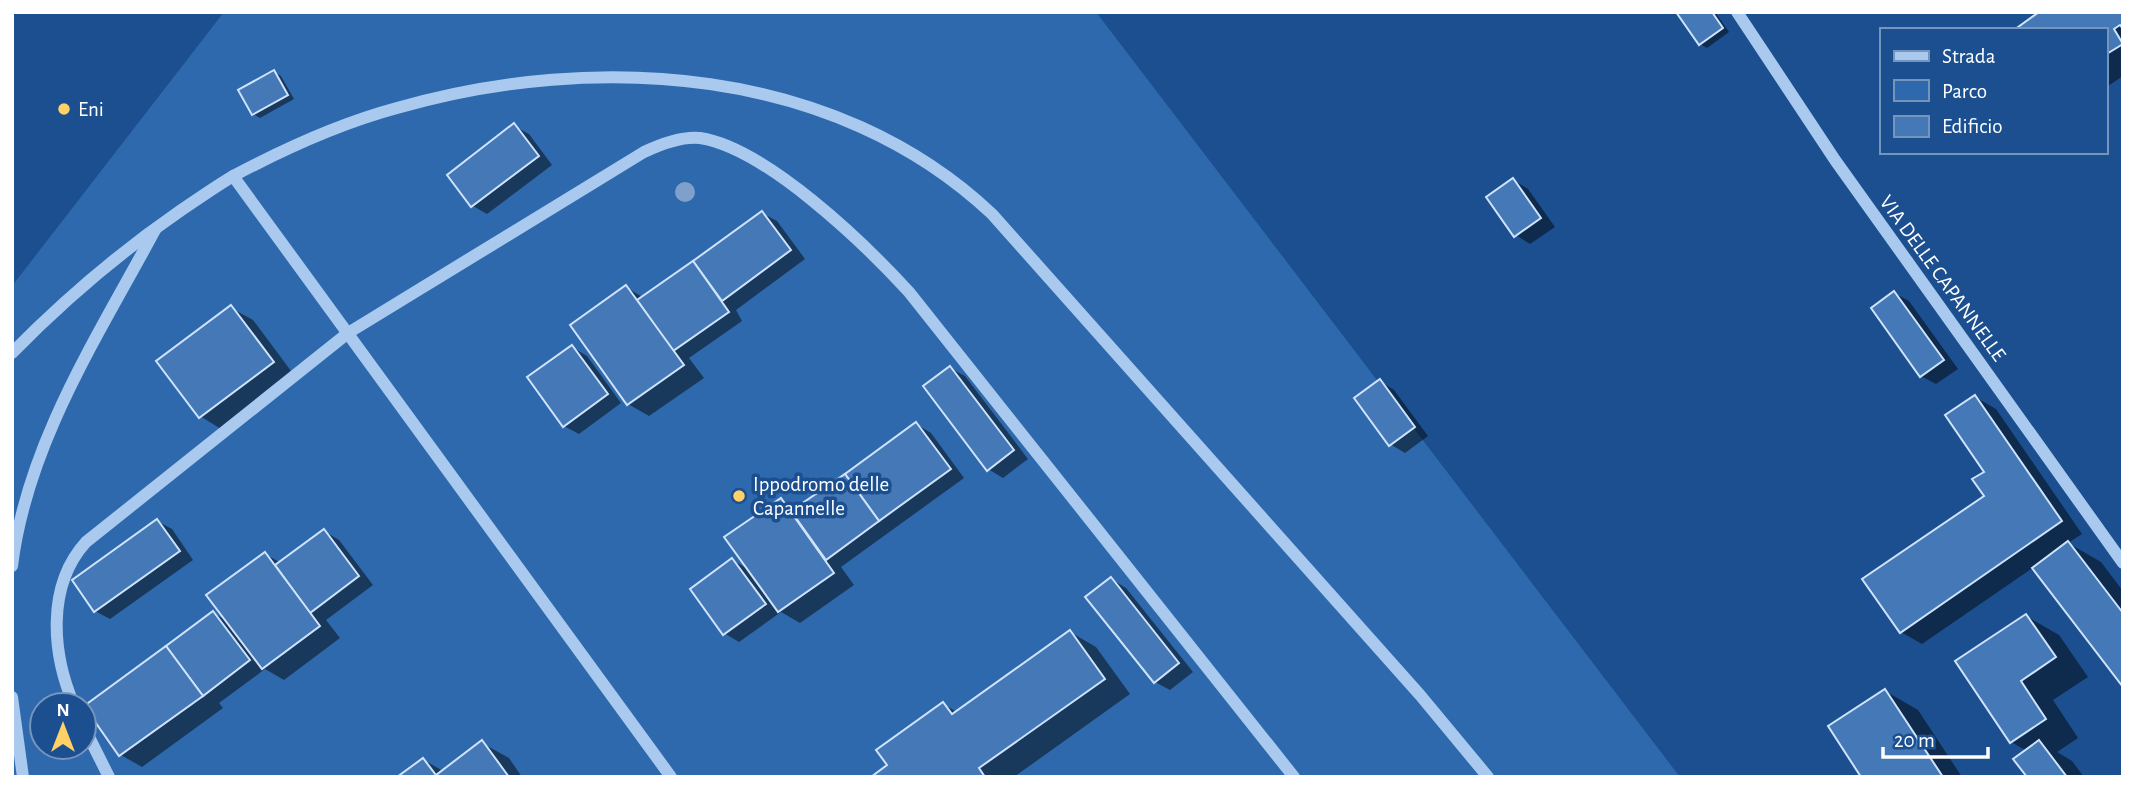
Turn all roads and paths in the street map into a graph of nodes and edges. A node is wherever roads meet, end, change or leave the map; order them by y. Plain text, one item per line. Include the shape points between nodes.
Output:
1 (1737, 12) edge
2 (233, 176) junction
3 (157, 226) junction
4 (348, 333) junction
5 (12, 353) edge
6 (2123, 563) edge
7 (12, 566) edge
8 (70, 691) edge
9 (12, 697) edge
10 (98, 755) edge
11 (23, 777) edge
12 (109, 777) edge
13 (671, 777) edge
14 (1294, 777) edge
15 (1488, 777) edge

1 - 6 street, VIA DELLE CAPANNELLE via 1835,160
2 - 3 street
2 - 4 street
2 - 15 street via 295,146 397,108 473,91 556,81 647,79 720,86 792,100 869,130 937,169 992,214
3 - 5 street via 51,313
3 - 7 street via 44,446 22,512
4 - 8 street via 76,553 61,586 57,628
4 - 13 street
4 - 14 street via 656,147 693,138 732,149 767,168 821,208 868,248 909,292
9 - 11 street
10 - 12 street

